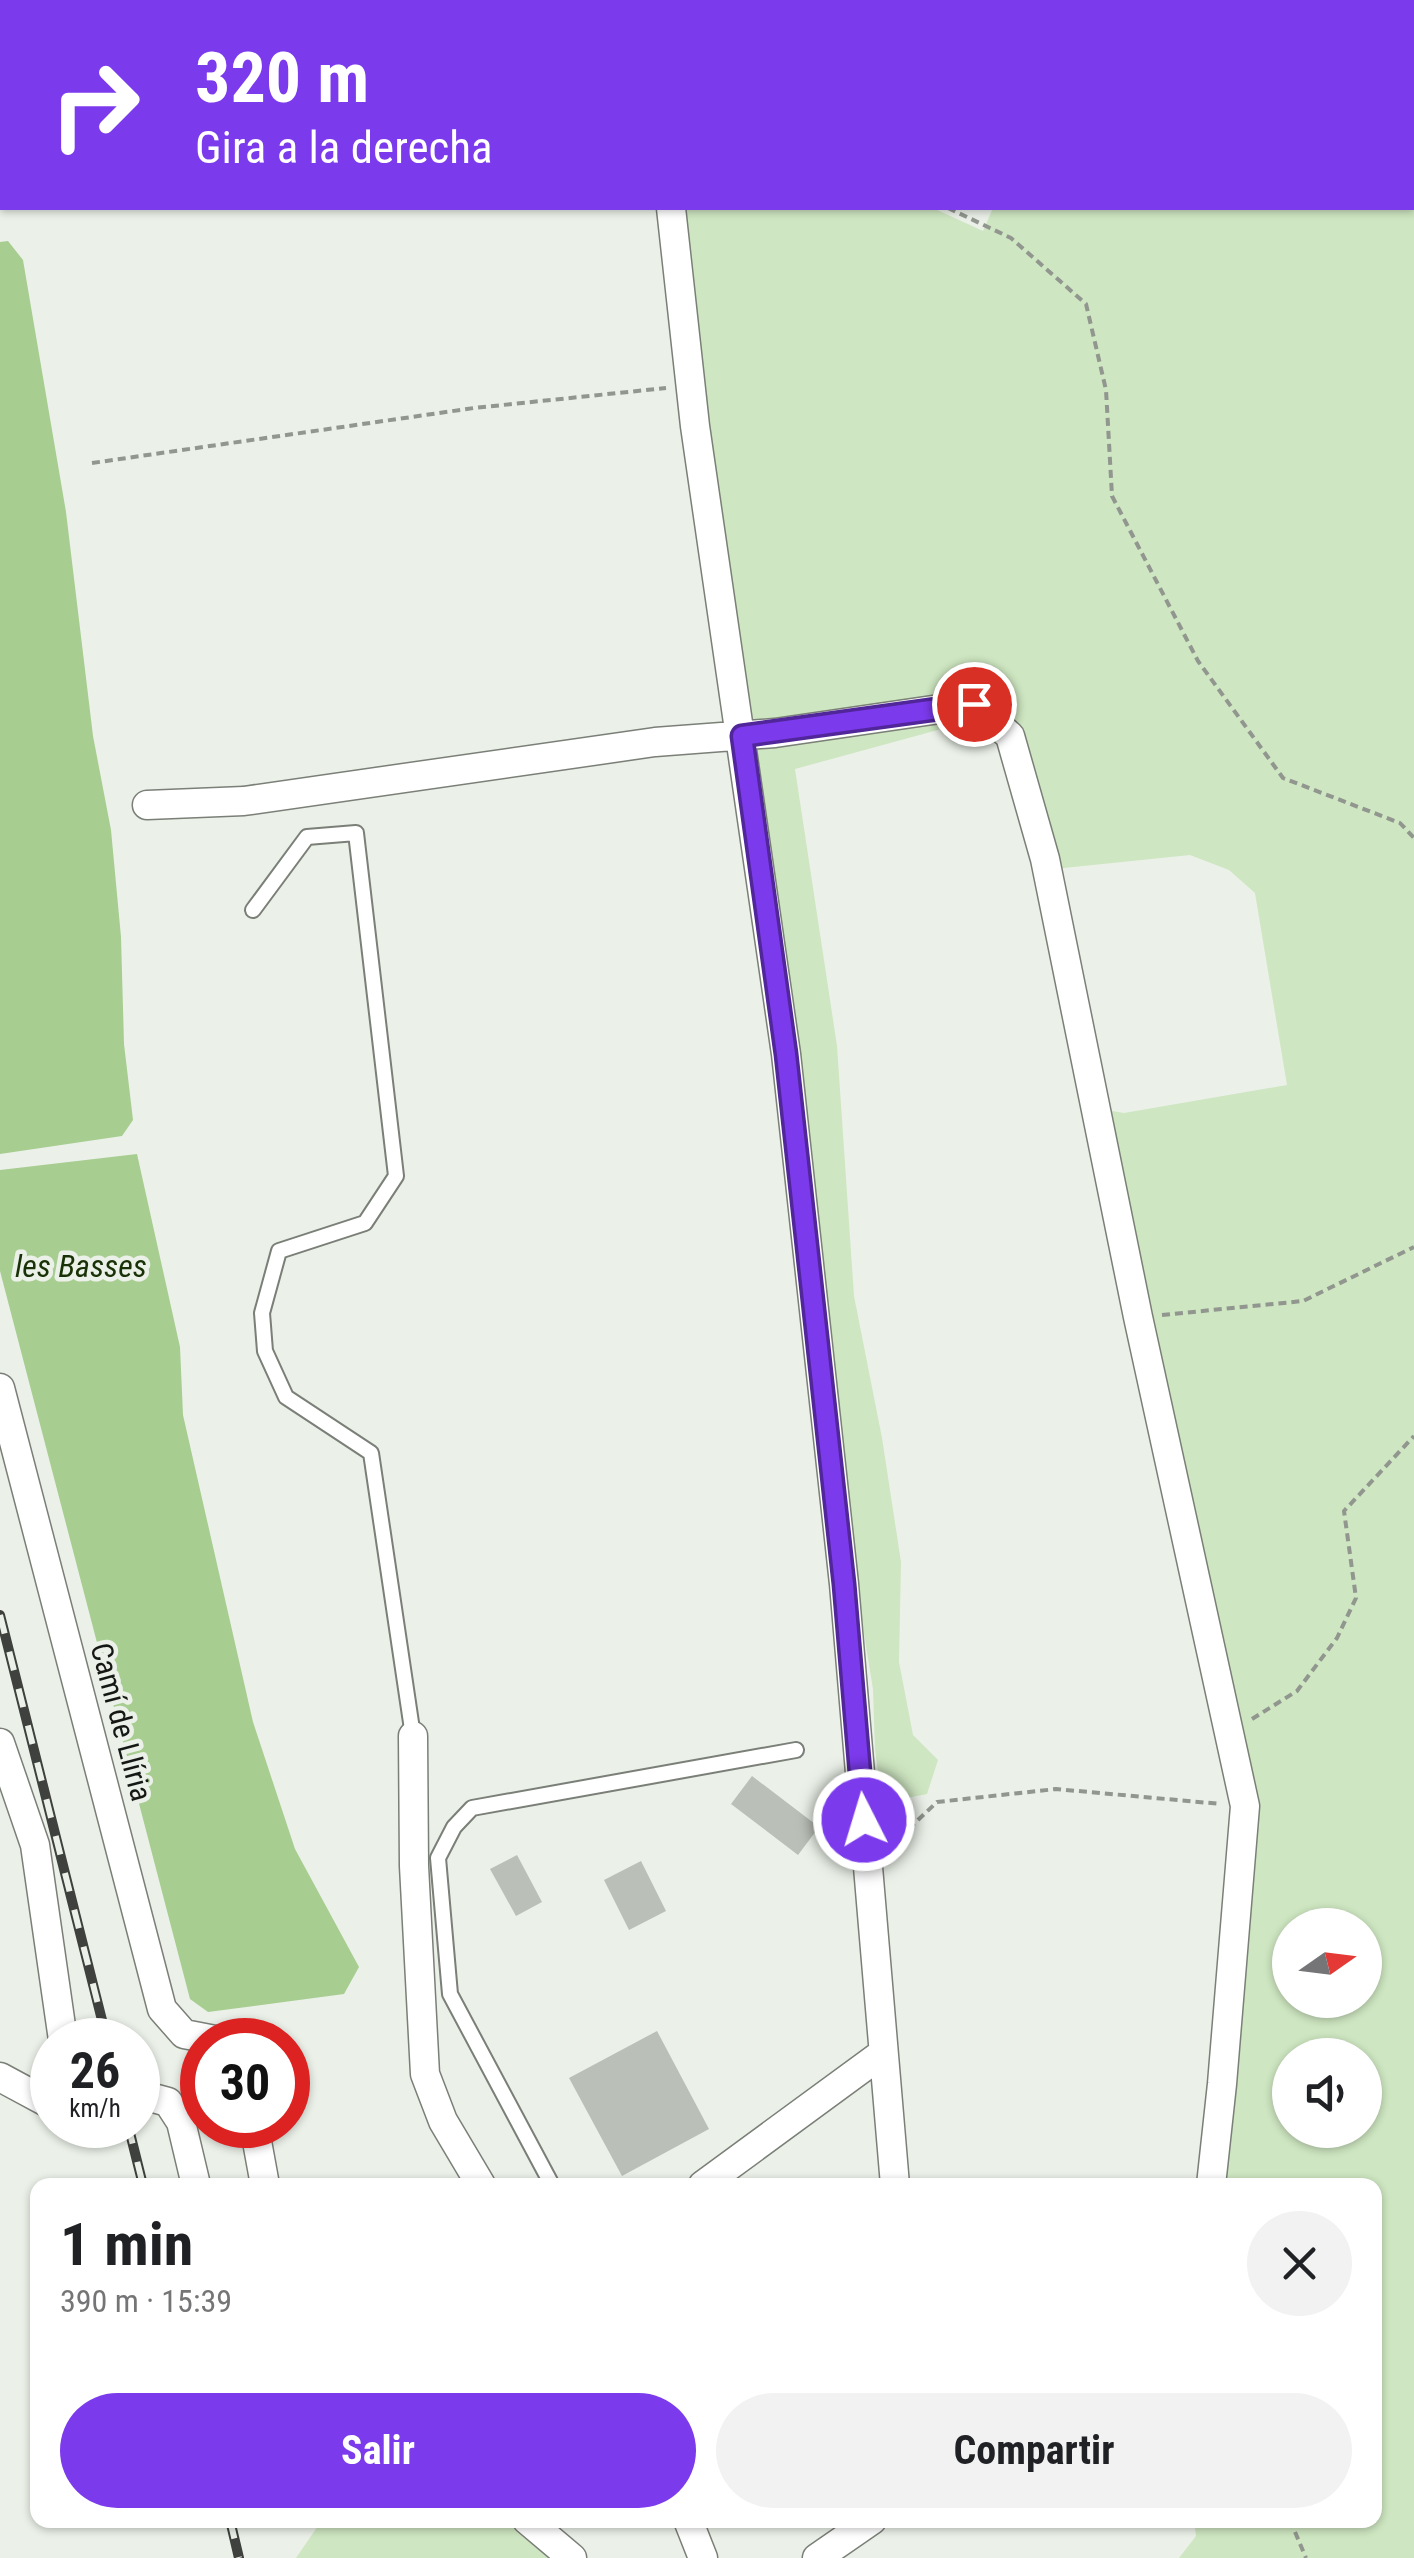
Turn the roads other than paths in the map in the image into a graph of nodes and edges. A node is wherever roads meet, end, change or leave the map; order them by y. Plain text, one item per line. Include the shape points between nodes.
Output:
1 (672, 210) edge
2 (742, 736) junction
3 (147, 805) dead end
4 (253, 910) dead end
5 (0, 1388) edge
6 (413, 1736) joint
7 (0, 1743) edge
8 (796, 1750) dead end
9 (59, 2018) edge
10 (180, 2029) edge
11 (883, 2053) junction
12 (0, 2077) edge
13 (30, 2093) edge
14 (160, 2100) edge
15 (258, 2148) edge
16 (194, 2178) edge
17 (264, 2178) edge
18 (477, 2178) edge
19 (548, 2178) edge
20 (713, 2178) edge
21 (895, 2178) edge
22 (1212, 2178) edge
23 (536, 2528) edge
24 (691, 2528) edge
25 (860, 2528) edge
26 (572, 2558) edge
27 (703, 2558) edge
28 (817, 2558) edge

1 - 2 street via 690,386
2 - 3 street via 656,742 244,802
2 - 11 street via 786,1054 844,1584
2 - 22 street via 974,704 1010,736 1045,859 1244,1806
4 - 6 lane via 307,837 356,833 396,1176 365,1223 279,1251 262,1313 265,1351 286,1397 371,1453
5 - 10 street, Camí de Llíria via 162,2009
6 - 18 street via 425,2074 442,2121
7 - 9 street via 35,1844
8 - 19 lane via 472,1808 454,1827 438,1858 450,1994
11 - 20 street
11 - 21 street
12 - 13 street
14 - 16 street via 181,2122
15 - 17 street
23 - 26 street
24 - 27 street
25 - 28 street

